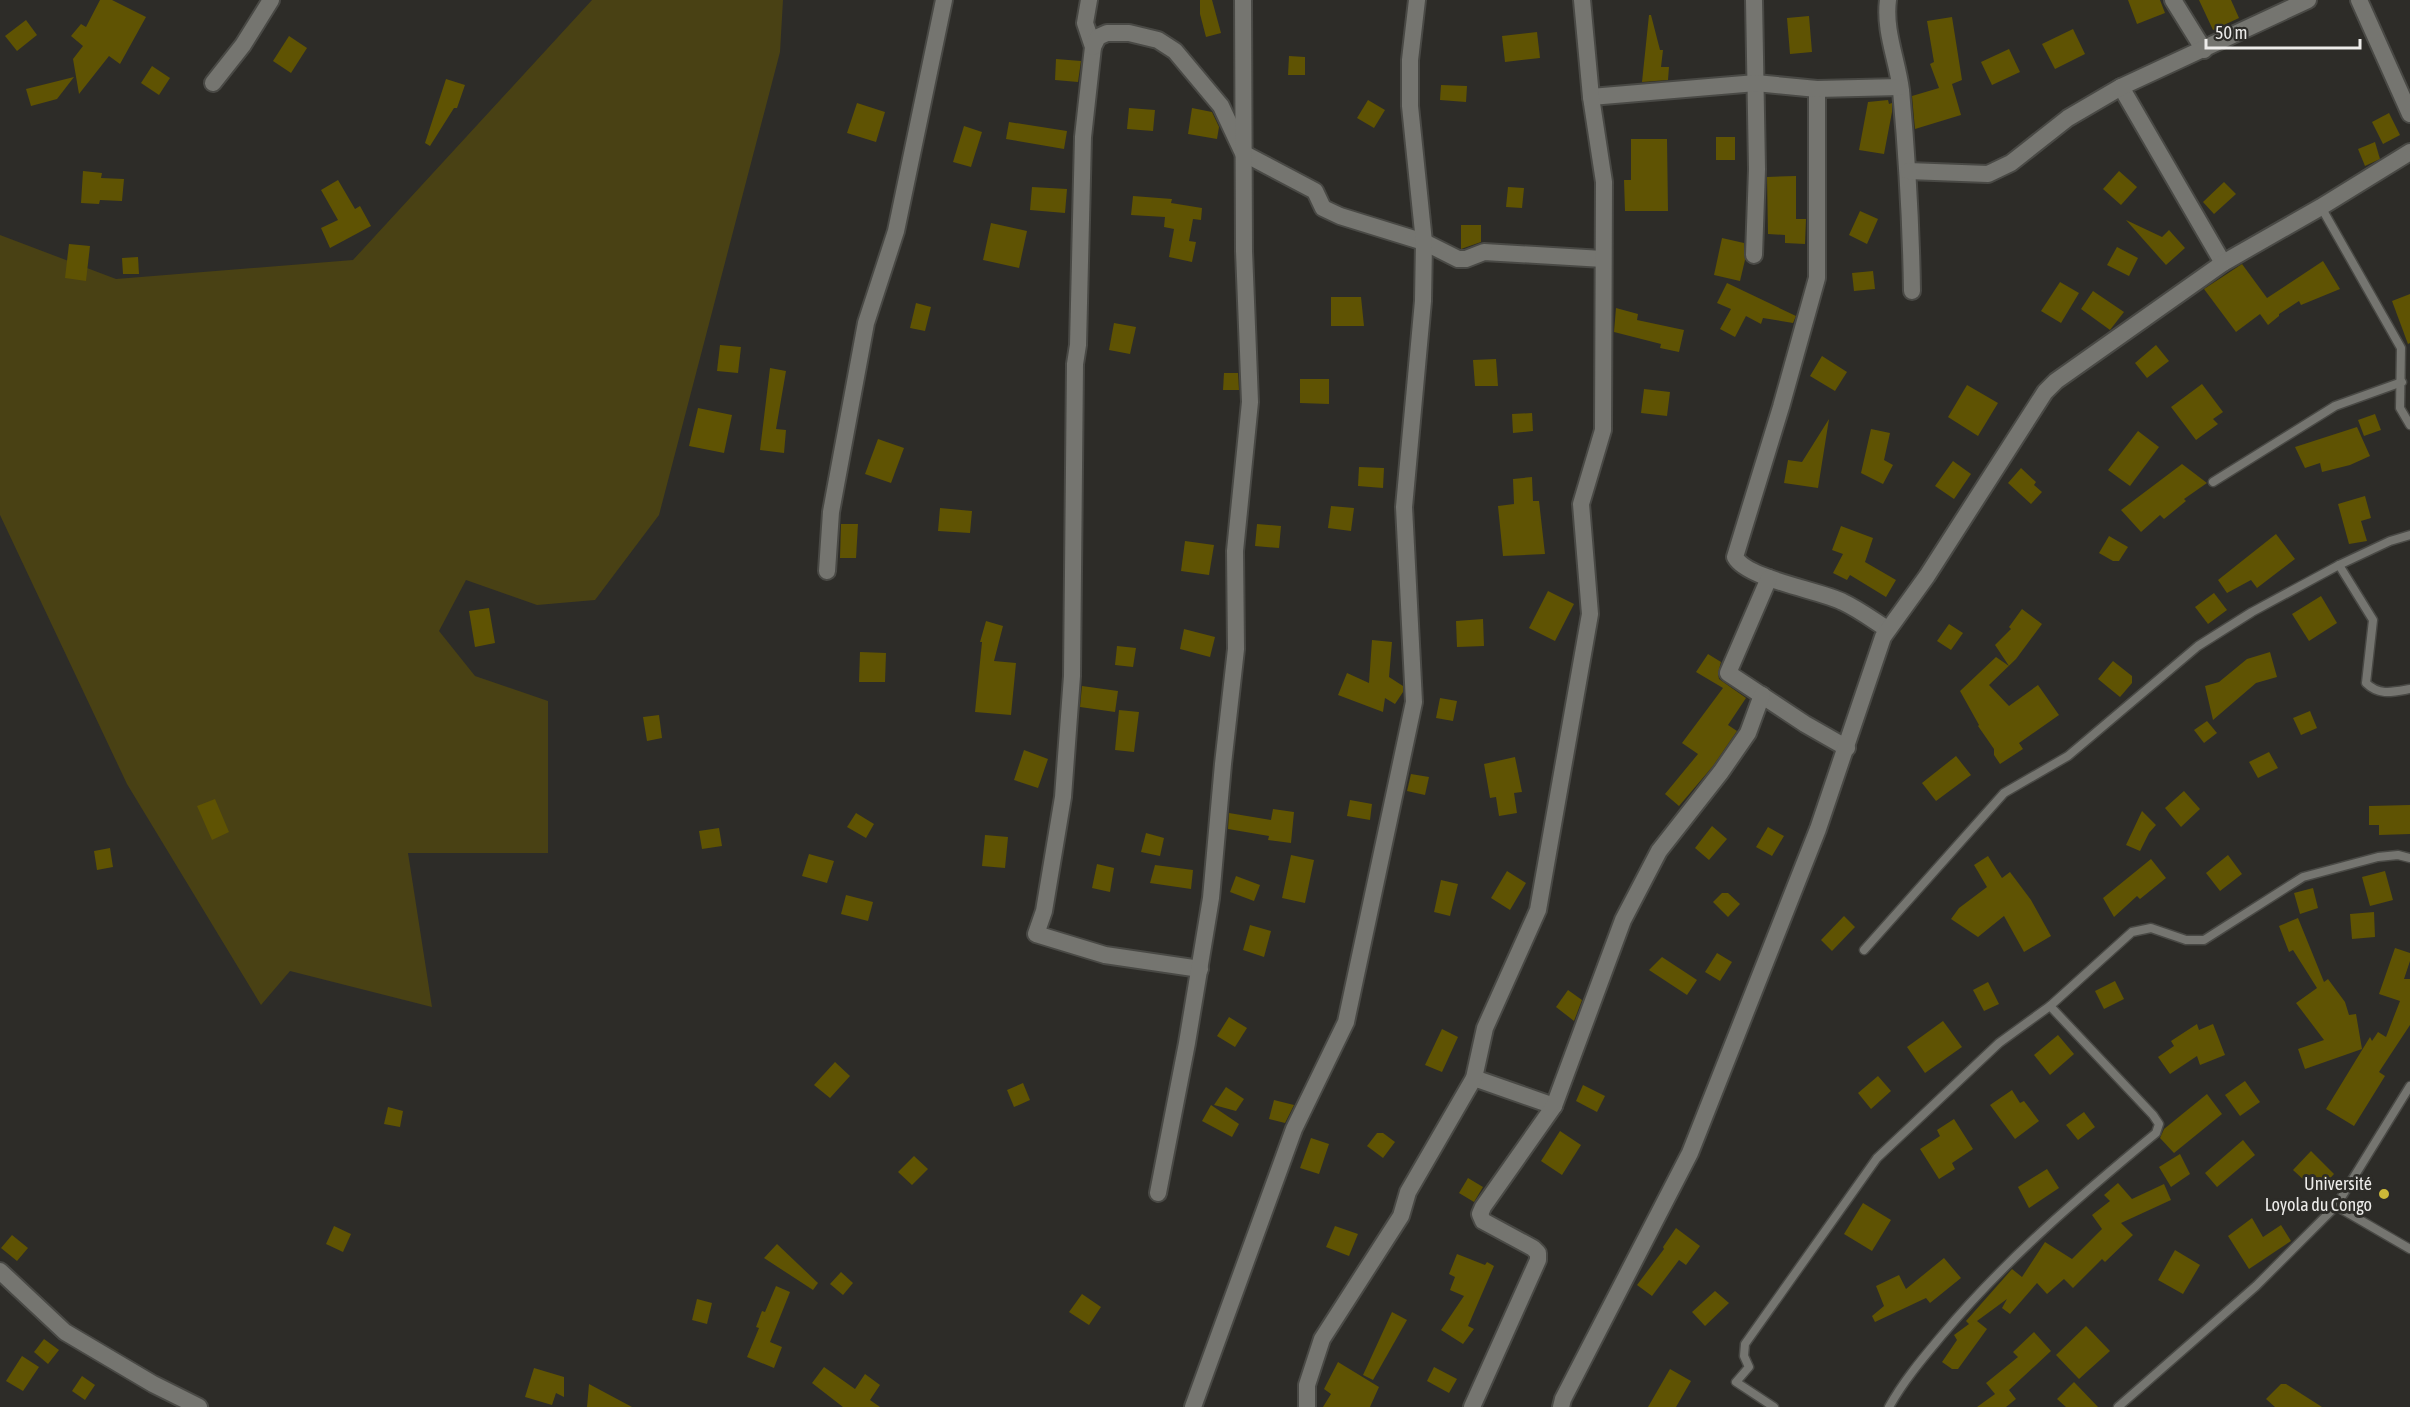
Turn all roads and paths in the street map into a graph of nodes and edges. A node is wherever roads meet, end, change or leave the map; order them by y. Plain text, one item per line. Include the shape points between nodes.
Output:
1 (271, 0) edge
2 (944, 0) edge
3 (1089, 0) edge
4 (1243, 0) edge
5 (1417, 0) edge
6 (1582, 0) edge
7 (1754, 0) edge
8 (1888, 0) edge
9 (2173, 0) edge
10 (2308, 0) edge
11 (2359, 0) edge
12 (1094, 48) junction
13 (2204, 50) junction
14 (1756, 82) junction
15 (213, 83) dead end
16 (1900, 87) junction
17 (2121, 87) junction
18 (1817, 89) junction
19 (1591, 97) junction
20 (2410, 114) edge
21 (2410, 152) edge
22 (1243, 153) junction
23 (1908, 171) junction
24 (2321, 207) junction
25 (1424, 242) junction
26 (1754, 255) dead end
27 (1603, 259) junction
28 (2223, 263) junction
29 (1912, 291) dead end
30 (2402, 382) junction
31 (2410, 425) edge
32 (2213, 482) dead end
33 (2410, 535) edge
34 (2339, 564) junction
35 (827, 571) dead end
36 (1769, 578) junction
37 (1887, 629) junction
38 (2410, 690) edge
39 (1762, 695) junction
40 (1847, 748) junction
41 (2410, 858) edge
42 (1864, 950) dead end
43 (1200, 969) junction
44 (2050, 1006) junction
45 (1474, 1078) junction
46 (2410, 1086) edge
47 (1554, 1106) junction
48 (1158, 1193) dead end
49 (2336, 1206) junction
50 (2410, 1249) edge
51 (0, 1271) edge
52 (199, 1407) edge
53 (1193, 1407) edge
54 (1307, 1407) edge
55 (1472, 1407) edge
56 (1561, 1407) edge
57 (1774, 1407) edge
58 (1889, 1407) edge
59 (2118, 1407) edge

1 - 15 street
2 - 35 street via 896,231 866,323 831,512
3 - 12 street via 1085,23
4 - 22 street
5 - 25 street via 1410,60 1410,106
6 - 19 street
7 - 14 street
8 - 16 street via 1886,18
9 - 13 street
10 - 13 street
11 - 20 street
12 - 22 street via 1098,37 1107,33 1129,33 1166,44 1221,106
12 - 43 street via 1083,136 1075,364 1072,676 1063,797 1044,911 1036,934 1105,955
13 - 17 street
14 - 18 street
14 - 19 street
14 - 26 street
16 - 18 street
16 - 23 street
17 - 23 street via 2068,118 2011,163 1988,174
17 - 28 street
18 - 36 street via 1815,288 1735,550 1738,562
19 - 27 street via 1604,182
21 - 24 street
22 - 25 street via 1315,191 1323,208
22 - 43 street via 1250,402 1235,551 1236,650
23 - 29 street
24 - 28 street
24 - 30 lane via 2401,348
25 - 27 street via 1458,259 1484,252
25 - 53 street via 1423,301 1404,507 1414,702 1346,1022 1294,1129
27 - 45 street via 1603,430 1581,512 1590,614 1538,910 1485,1028
28 - 37 street via 2051,386 1927,576
30 - 31 lane via 2400,408
30 - 32 lane via 2335,406
33 - 34 lane
34 - 38 lane via 2373,620 2366,683 2382,693
34 - 42 lane via 2198,646 2068,756 2004,793
36 - 37 street via 1843,602
36 - 39 street via 1728,673
37 - 40 street
39 - 40 street
39 - 47 street via 1748,733 1663,844 1628,910
40 - 56 street via 1690,1153
41 - 44 lane via 2378,856 2303,877 2204,940 2186,940 2151,928 2132,932
43 - 48 street
44 - 57 lane via 1999,1043 1877,1158 1773,1301 1745,1344 1744,1356 1749,1367 1736,1383
44 - 58 lane via 2152,1115 2159,1124 2156,1133 2073,1202 1968,1304 1901,1384
45 - 47 street
45 - 54 street via 1408,1192 1401,1216 1322,1339 1307,1385
46 - 49 lane
47 - 55 street via 1480,1214 1483,1221 1533,1248 1538,1260
49 - 50 lane
49 - 59 lane via 2256,1286
51 - 52 street via 65,1332

